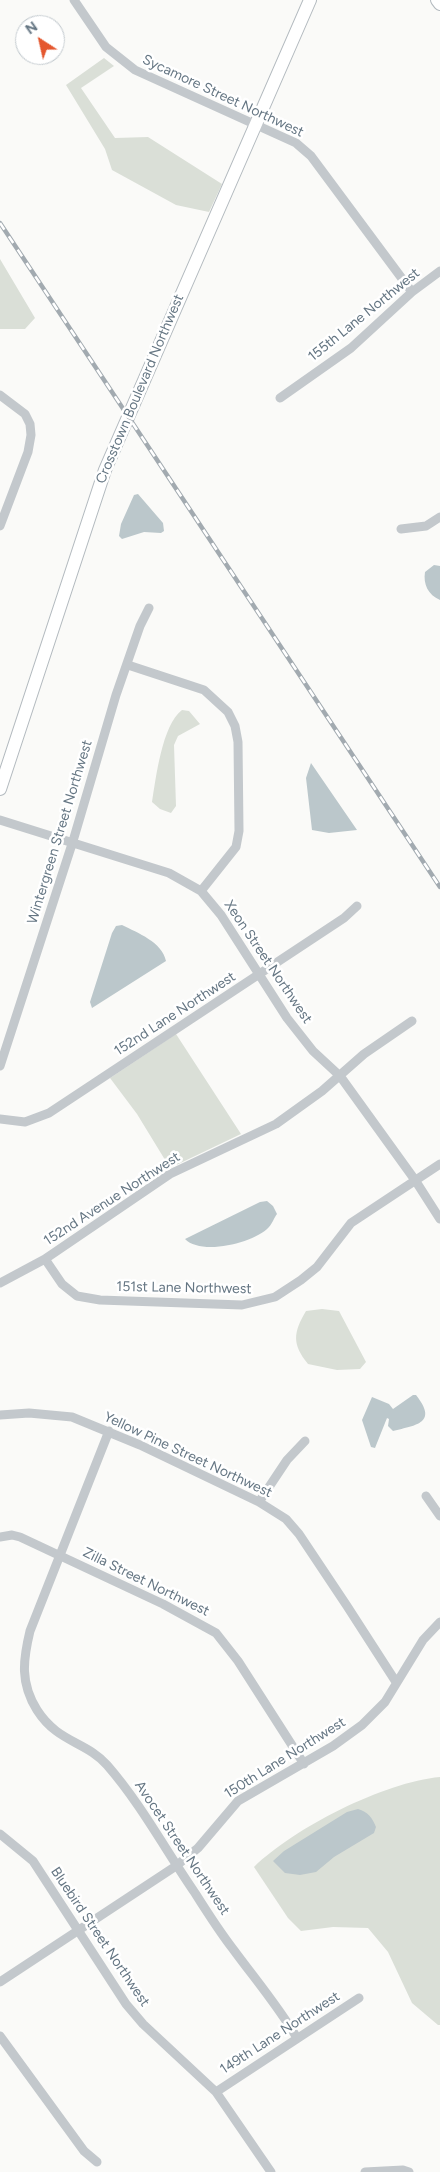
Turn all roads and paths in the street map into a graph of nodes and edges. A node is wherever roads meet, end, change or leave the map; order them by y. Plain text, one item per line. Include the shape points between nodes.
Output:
1 (74, 0) edge
2 (310, 0) edge
3 (438, 0) edge
4 (440, 4) edge
5 (255, 124) junction
6 (440, 271) edge
7 (412, 292) junction
8 (0, 396) edge
9 (280, 398) dead end
10 (440, 517) edge
11 (0, 526) edge
12 (401, 529) dead end
13 (149, 608) dead end
14 (128, 665) junction
15 (0, 789) edge
16 (0, 820) edge
17 (73, 841) junction
18 (201, 891) junction
19 (357, 906) dead end
20 (260, 974) junction
21 (412, 1021) dead end
22 (0, 1066) edge
23 (340, 1076) junction
24 (0, 1119) edge
25 (440, 1164) edge
26 (415, 1180) junction
27 (440, 1219) edge
28 (45, 1259) junction
29 (0, 1283) edge
30 (0, 1415) edge
31 (108, 1431) junction
32 (305, 1441) dead end
33 (426, 1496) dead end
34 (259, 1502) junction
35 (440, 1516) edge
36 (0, 1537) edge
37 (60, 1555) junction
38 (440, 1622) edge
39 (396, 1682) junction
40 (304, 1764) junction
41 (0, 1834) edge
42 (176, 1866) junction
43 (77, 1930) junction
44 (0, 1982) edge
45 (360, 1998) dead end
46 (0, 2036) edge
47 (297, 2038) junction
48 (216, 2092) junction
49 (97, 2162) dead end
50 (271, 2172) edge
51 (365, 2172) edge
52 (409, 2172) edge

1 - 5 street, Sycamore Street Northwest via 106,47 135,70
2 - 5 street, Crosstown Boulevard Northwest
3 - 4 street
5 - 7 street, Sycamore Street Northwest via 296,143 311,156
5 - 15 street, Crosstown Boulevard Northwest via 105,470
6 - 7 street, 155th Lane Northwest
7 - 9 street, 155th Lane Northwest via 350,348
8 - 11 street via 18,407 30,424 30,444
10 - 12 street via 426,526
13 - 14 street, Wintergreen Street Northwest
14 - 17 street, Wintergreen Street Northwest via 116,695
14 - 18 street via 204,690 228,712 235,726 238,839 228,859
16 - 17 street, Xeon Street Northwest
17 - 18 street, Xeon Street Northwest via 178,876
17 - 22 street, Wintergreen Street Northwest
18 - 20 street, Xeon Street Northwest
19 - 20 street, 152nd Lane Northwest
20 - 23 street, Xeon Street Northwest via 300,1036
20 - 24 street, 152nd Lane Northwest via 49,1113 25,1122
21 - 23 street, 152nd Avenue Northwest via 364,1054
23 - 26 street, Xeon Street Northwest
23 - 28 street, 152nd Avenue Northwest via 276,1124 170,1174
25 - 26 street, 151st Lane Northwest
26 - 27 street, Xeon Street Northwest
26 - 28 street, 151st Lane Northwest via 351,1223 317,1267 301,1280 262,1302 242,1305 100,1300 76,1296 62,1284
28 - 29 street, 152nd Avenue Northwest
30 - 31 street, Yellow Pine Street Northwest via 29,1413 72,1417
31 - 34 street, Yellow Pine Street Northwest
31 - 37 street
32 - 34 street via 287,1460
33 - 35 street
34 - 39 street, Yellow Pine Street Northwest via 286,1519 299,1534
36 - 37 street, Zilla Street Northwest via 20,1537
37 - 40 street, Zilla Street Northwest via 216,1633 238,1661
37 - 42 street, Avocet Street Northwest via 25,1649 24,1680 28,1692 36,1709 53,1730 106,1763 127,1789
38 - 39 street, 150th Lane Northwest via 423,1640
39 - 40 street, 150th Lane Northwest via 386,1702 362,1725
40 - 42 street, 150th Lane Northwest via 238,1801 198,1848
41 - 43 street, Bluebird Street Northwest via 33,1860
42 - 43 street, 150th Lane Northwest
42 - 47 street, Avocet Street Northwest via 232,1948 277,2005
43 - 44 street, 150th Lane Northwest
43 - 48 street, Bluebird Street Northwest via 143,2024
45 - 47 street, 149th Lane Northwest
46 - 49 street via 84,2151
47 - 48 street, 149th Lane Northwest
48 - 50 street, Bluebird Street Northwest
51 - 52 street

